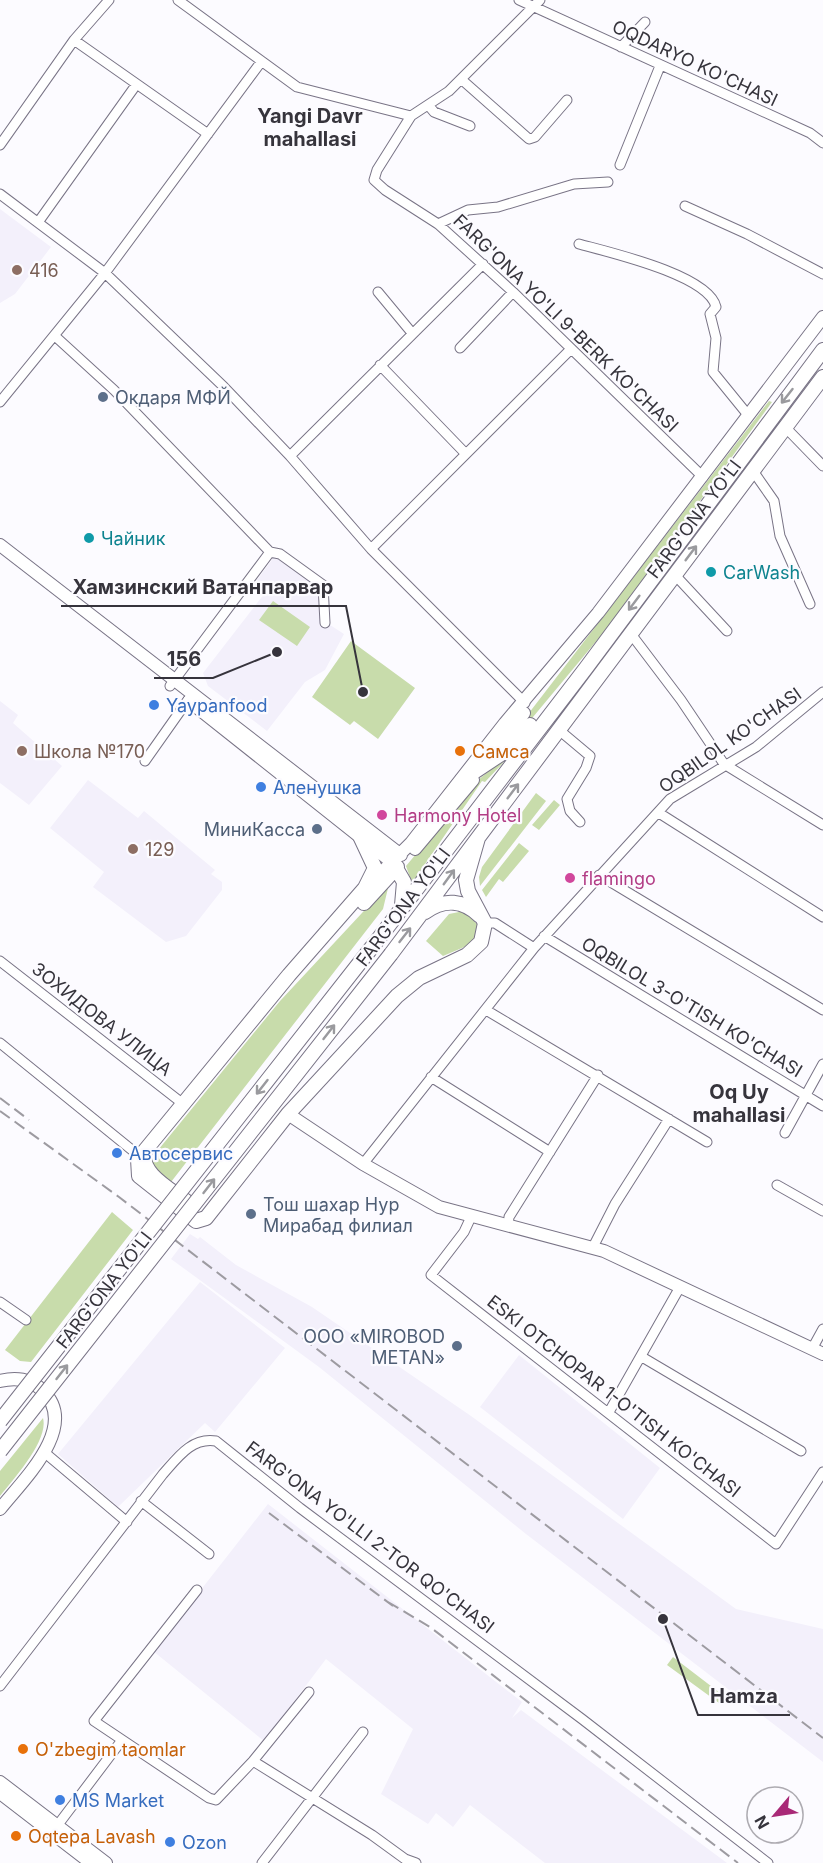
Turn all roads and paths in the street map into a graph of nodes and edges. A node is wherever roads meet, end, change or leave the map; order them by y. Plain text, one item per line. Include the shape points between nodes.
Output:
1 (109, 0) edge
2 (178, 0) edge
3 (519, 0) edge
4 (537, 3) edge
5 (645, 22) dead end
6 (74, 40) junction
7 (621, 46) junction
8 (261, 62) junction
9 (660, 66) junction
10 (461, 79) junction
11 (136, 86) junction
12 (567, 100) dead end
13 (429, 106) junction
14 (411, 116) junction
15 (470, 126) dead end
16 (208, 134) junction
17 (823, 143) edge
18 (0, 145) edge
19 (620, 165) dead end
20 (608, 182) dead end
21 (0, 194) edge
22 (685, 206) dead end
23 (39, 221) junction
24 (438, 224) junction
25 (579, 244) dead end
26 (483, 264) junction
27 (105, 273) junction
28 (823, 274) edge
29 (378, 292) dead end
30 (513, 292) junction
31 (823, 317) edge
32 (412, 333) junction
33 (56, 337) junction
34 (460, 348) dead end
35 (571, 349) junction
36 (823, 350) edge
37 (380, 365) junction
38 (823, 377) edge
39 (0, 402) edge
40 (748, 415) junction
41 (785, 427) junction
42 (465, 453) junction
43 (290, 456) junction
44 (823, 466) edge
45 (753, 471) junction
46 (703, 477) junction
47 (0, 545) edge
48 (371, 549) junction
49 (270, 552) junction
50 (0, 555) edge
51 (675, 575) junction
52 (810, 604) dead end
53 (325, 623) dead end
54 (728, 631) dead end
55 (631, 634) junction
56 (586, 668) junction
57 (172, 683) junction
58 (823, 692) edge
59 (188, 700) junction
60 (525, 703) junction
61 (559, 730) junction
62 (145, 761) dead end
63 (723, 764) junction
64 (483, 766) junction
65 (462, 780) junction
66 (659, 813) junction
67 (580, 822) dead end
68 (823, 825) edge
69 (360, 836) junction
70 (415, 836) junction
71 (478, 838) junction
72 (382, 839) junction
73 (397, 862) junction
74 (599, 875) junction
75 (365, 888) junction
76 (401, 910) junction
77 (420, 916) junction
78 (823, 917) edge
79 (485, 923) junction
80 (544, 936) junction
81 (534, 948) junction
82 (0, 961) edge
83 (284, 984) junction
84 (486, 1010) junction
85 (823, 1010) edge
86 (0, 1043) edge
87 (823, 1064) edge
88 (598, 1075) junction
89 (431, 1077) junction
90 (805, 1095) junction
91 (182, 1103) junction
92 (823, 1106) edge
93 (288, 1114) junction
94 (669, 1119) junction
95 (785, 1133) dead end
96 (707, 1142) dead end
97 (550, 1152) junction
98 (143, 1154) junction
99 (363, 1164) junction
100 (777, 1185) dead end
101 (823, 1211) edge
102 (471, 1217) junction
103 (508, 1225) junction
104 (593, 1247) junction
105 (680, 1287) junction
106 (0, 1302) edge
107 (27, 1320) dead end
108 (823, 1329) edge
109 (818, 1352) edge
110 (642, 1357) junction
111 (0, 1381) edge
112 (609, 1412) junction
113 (0, 1421) edge
114 (0, 1451) edge
115 (801, 1451) dead end
116 (44, 1452) junction
117 (823, 1472) edge
118 (141, 1501) junction
119 (0, 1509) edge
120 (127, 1522) junction
121 (209, 1554) dead end
122 (197, 1590) dead end
123 (0, 1686) edge
124 (309, 1692) dead end
125 (363, 1732) dead end
126 (122, 1740) junction
127 (253, 1761) junction
128 (0, 1782) edge
129 (0, 1793) edge
130 (312, 1799) junction
131 (55, 1829) junction
132 (91, 1863) edge
133 (106, 1863) edge
134 (262, 1863) edge
135 (416, 1863) edge
136 (768, 1863) edge

1 - 6 street
2 - 8 street
3 - 4 street, OQDARYO KO'CHASI
4 - 7 street, OQDARYO KO'CHASI
4 - 10 street
5 - 7 street
6 - 11 street
6 - 18 street
7 - 9 street, OQDARYO KO'CHASI
8 - 14 street via 297,87
8 - 16 street
9 - 17 street, OQDARYO KO'CHASI via 810,133
9 - 19 street
10 - 12 street via 529,139
10 - 13 street
11 - 16 street
11 - 23 street
13 - 14 street
13 - 15 street via 434,112
14 - 24 street, FARG'ONA YO'LI 9-BERK KO'CHASI via 374,180
16 - 27 street
20 - 24 street via 574,184 498,207 468,210
21 - 23 street
22 - 28 street
23 - 27 street
24 - 26 street, FARG'ONA YO'LI 9-BERK KO'CHASI
25 - 40 street via 664,269 693,282 715,302 710,314 716,338 713,372
26 - 30 street, FARG'ONA YO'LI 9-BERK KO'CHASI
26 - 32 street
27 - 33 street
27 - 43 street
29 - 32 street
30 - 34 street
30 - 35 street, FARG'ONA YO'LI 9-BERK KO'CHASI
31 - 40 main road, FARG'ONA YO'LI
32 - 37 street
33 - 39 street
33 - 49 street via 114,390
35 - 42 street
35 - 46 street, FARG'ONA YO'LI 9-BERK KO'CHASI
36 -> 56 main road, FARG'ONA YO'LI
37 - 42 street
37 - 43 street
38 - 41 main road, FARG'ONA YO'LI
40 - 46 main road, FARG'ONA YO'LI
41 - 44 street
41 - 45 main road, FARG'ONA YO'LI
42 - 48 street
43 - 48 street
51 -> 45 main road, FARG'ONA YO'LI
45 - 52 street via 774,501 780,536
46 - 60 main road, FARG'ONA YO'LI
47 - 57 main road
48 - 60 street
49 - 53 street via 280,554 323,585
49 - 57 street
50 - 57 main road
51 - 54 street
51 - 55 main road, FARG'ONA YO'LI
55 - 61 main road, FARG'ONA YO'LI
55 - 63 street
56 - 64 main road via 549,702 510,747
56 - 76 main road, FARG'ONA YO'LI
57 - 59 main road
57 - 72 main road
58 - 63 street, OQBILOL KO'CHASI via 763,741
59 - 62 street
59 - 69 main road
60 - 64 main road, FARG'ONA YO'LI via 524,713
60 - 65 main road, FARG'ONA YO'LI
61 - 67 street via 590,756 567,799 570,811
71 -> 61 main road, FARG'ONA YO'LI
63 - 66 street, OQBILOL KO'CHASI via 670,798
63 - 68 street
64 - 65 main road
64 - 73 main road, FARG'ONA YO'LI via 438,824
65 - 70 main road, FARG'ONA YO'LI
66 - 74 street, OQBILOL KO'CHASI
66 - 78 street
69 - 73 main road
69 - 75 main road via 375,868
70 - 72 main road via 403,841
70 - 73 main road, FARG'ONA YO'LI
77 -> 71 main road, FARG'ONA YO'LI
71 - 79 main road via 466,880
72 - 73 main road
73 - 75 main road, FARG'ONA YO'LI
73 - 76 main road via 405,889
73 - 83 main road via 294,978
74 - 80 street, OQBILOL KO'CHASI
74 - 85 street
75 - 83 main road
76 -> 113 main road, FARG'ONA YO'LI, bridge
77 - 79 main road via 440,903 457,902 475,911
114 -> 77 main road, FARG'ONA YO'LI, bridge
79 - 81 street via 495,922
79 - 93 main road via 478,947 407,987
80 - 81 street, OQBILOL KO'CHASI
80 - 90 street, OQBILOL 3-O'TISH KO'CHASI
81 - 84 street, OQBILOL KO'CHASI
82 - 91 street, ЗОХИДОВА УЛИЦА
83 - 91 main road
84 - 88 street
84 - 89 street, OQBILOL KO'CHASI
86 - 98 street
87 - 90 street
88 - 94 street
88 - 97 street
89 - 97 street
89 - 99 street, OQBILOL KO'CHASI
90 - 92 street, OQBILOL 3-O'TISH KO'CHASI
90 - 95 street
91 - 98 main road
93 - 98 main road via 213,1209 196,1209 148,1171
93 - 99 main road
94 - 96 street
94 - 104 street via 615,1204
97 - 103 street via 509,1217
99 - 102 main road via 429,1203
100 - 101 street
102 - 103 main road
102 - 112 street, ESKI OTCHOPAR 1-O'TISH KO'CHASI via 431,1275
103 - 104 main road
104 - 105 main road
105 - 109 main road
105 - 110 street
106 - 107 street
108 - 109 street
110 - 112 street
110 - 115 street
111 - 116 main road via 26,1381 47,1395 55,1425
112 - 117 street, ESKI OTCHOPAR 1-O'TISH KO'CHASI via 776,1544
116 - 119 main road
116 - 120 street
118 - 120 street, FARG'ONA YO'LLI 2-TOR QO'CHASI
118 - 121 street
118 - 136 street, FARG'ONA YO'LLI 2-TOR QO'CHASI via 188,1447 202,1441 220,1442 300,1508
120 - 123 street, FARG'ONA YO'LLI 2-TOR QO'CHASI
122 - 126 street via 94,1721
124 - 127 street
125 - 130 street
126 - 127 street via 216,1800
126 - 131 street
127 - 130 street
128 - 131 main road
129 - 131 main road
130 - 134 street
130 - 135 street via 405,1860
131 - 132 main road
131 - 133 main road

